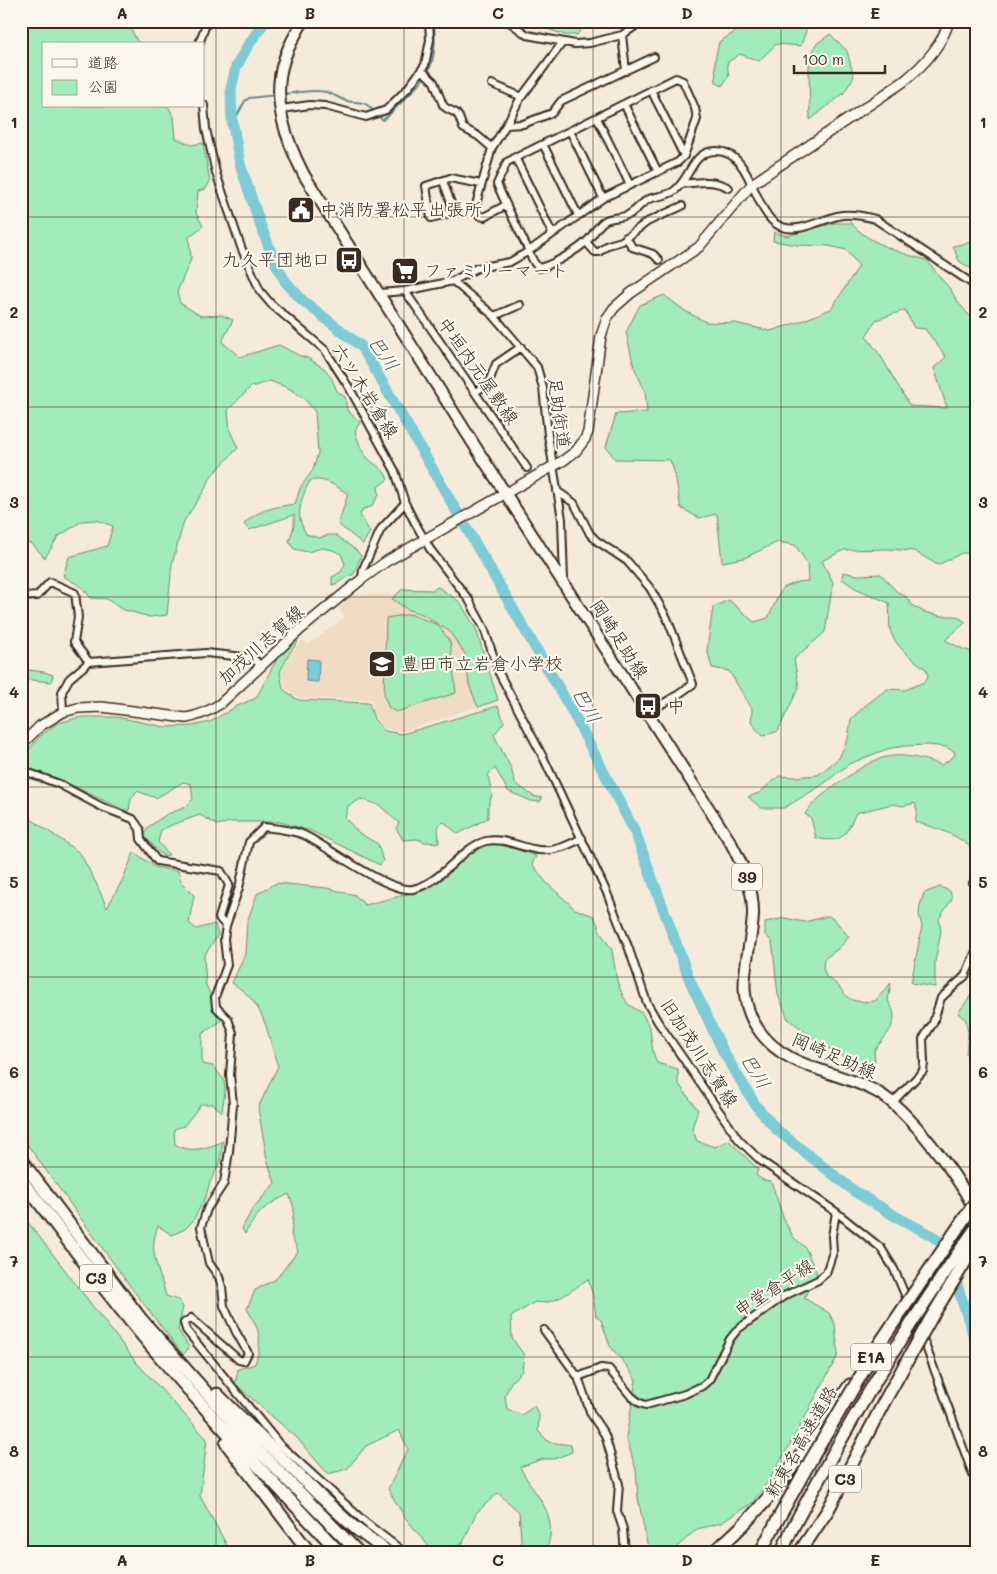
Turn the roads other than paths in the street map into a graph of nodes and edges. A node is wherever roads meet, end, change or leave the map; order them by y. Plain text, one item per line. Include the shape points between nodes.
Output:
1 (206, 21) edge
2 (303, 21) edge
3 (429, 21) edge
4 (508, 21) edge
5 (644, 21) edge
6 (949, 21) edge
7 (622, 35) junction
8 (200, 42) edge
9 (563, 42) junction
10 (654, 57) dead end
11 (422, 70) junction
12 (626, 71) junction
13 (492, 84) dead end
14 (651, 90) junction
15 (522, 97) junction
16 (624, 104) junction
17 (204, 108) edge
18 (281, 109) junction
19 (598, 118) junction
20 (506, 125) junction
21 (570, 131) junction
22 (543, 144) junction
23 (492, 148) junction
24 (684, 156) junction
25 (515, 157) junction
26 (658, 172) junction
27 (443, 181) junction
28 (481, 184) junction
29 (682, 184) junction
30 (752, 184) junction
31 (630, 185) junction
32 (729, 188) dead end
33 (603, 198) junction
34 (506, 205) junction
35 (682, 206) dead end
36 (578, 215) junction
37 (552, 233) junction
38 (626, 238) junction
39 (586, 242) junction
40 (529, 251) junction
41 (659, 260) dead end
42 (453, 281) junction
43 (976, 286) edge
44 (405, 291) junction
45 (378, 293) junction
46 (520, 306) dead end
47 (494, 316) junction
48 (521, 347) junction
49 (475, 392) junction
50 (552, 466) junction
51 (527, 468) dead end
52 (557, 491) junction
53 (506, 494) junction
54 (405, 503) junction
55 (427, 538) junction
56 (362, 579) junction
57 (564, 583) junction
58 (21, 597) edge
59 (89, 662) junction
60 (261, 666) junction
61 (63, 712) junction
62 (647, 713) junction
63 (21, 745) edge
64 (21, 770) edge
65 (582, 838) junction
66 (226, 926) junction
67 (976, 951) edge
68 (893, 1102) junction
69 (21, 1160) edge
70 (21, 1179) edge
71 (976, 1201) edge
72 (836, 1212) junction
73 (976, 1215) edge
74 (976, 1228) edge
75 (976, 1244) edge
76 (141, 1319) junction
77 (544, 1330) dead end
78 (880, 1343) junction
79 (174, 1374) junction
80 (578, 1377) junction
81 (976, 1483) edge
82 (310, 1553) edge
83 (340, 1553) edge
84 (359, 1553) edge
85 (389, 1553) edge
86 (405, 1553) edge
87 (625, 1553) edge
88 (712, 1553) edge
89 (760, 1553) edge
90 (781, 1553) edge
91 (800, 1553) edge

1 - 8 street
2 - 18 main road, 岡崎足助線 / 39 via 283,62 279,86
3 - 11 street via 430,40
4 - 9 street via 527,35
5 - 7 street
6 - 30 street, 加茂川志賀線 via 929,58 904,82
7 - 9 street via 590,43
7 - 12 street
9 - 15 street
10 - 12 street
11 - 18 street via 386,110 366,117 325,106
11 - 23 street via 434,82 446,108 459,117 463,128
12 - 20 street via 561,101 552,113 523,124
13 - 15 street
14 - 16 street
14 - 24 street
14 - 24 street via 676,78 683,82 697,120
15 - 20 street
16 - 19 street
16 - 26 street
17 - 54 street, 六ツ木岩倉線 via 216,173 260,291 325,350 395,470
18 - 45 main road, 岡崎足助線 / 39 via 286,136 304,175
19 - 21 street
19 - 31 street
20 - 23 street
21 - 22 street
21 - 33 street
22 - 25 street
22 - 36 street
23 - 28 street
24 - 26 street
25 - 34 street via 507,162 497,184
25 - 37 street
26 - 31 street
27 - 27 street via 426,186 431,218 452,213
27 - 28 street via 450,178
28 - 34 street via 475,208 480,216
29 - 30 street via 698,157 716,151 732,157
29 - 32 street via 710,182
29 - 39 street via 670,193 647,200 629,214 605,220
30 - 43 street via 776,224 791,229 857,214 875,219
30 - 50 street, 加茂川志賀線 via 699,247 614,308 601,336 585,439 576,451
31 - 33 street
33 - 36 street
34 - 40 street
35 - 38 street via 647,222
36 - 37 street
37 - 40 street
38 - 39 street via 599,252
38 - 41 street via 632,246 653,254
39 - 40 street via 539,268
40 - 42 street via 510,262 477,268
42 - 44 street
42 - 47 street, 足助街道
44 - 45 street
44 - 49 street, 中垣内元屋敷線
45 - 53 main road, 岡崎足助線 / 39
46 - 47 street
47 - 48 street, 足助街道
48 - 49 street via 496,364 488,384
48 - 50 street, 足助街道 via 537,367 544,388
49 - 51 street, 中垣内元屋敷線
50 - 52 street, 足助街道
50 - 53 street, 加茂川志賀線
52 - 57 street, 足助街道 via 562,519
52 - 62 street via 574,503 590,534 627,561 650,588 667,618 693,684
53 - 55 street, 加茂川志賀線
53 - 57 main road, 岡崎足助線 / 39
54 - 55 street, 六ツ木岩倉線
54 - 56 street via 381,529 363,569
55 - 56 street, 加茂川志賀線
55 - 65 street, 旧加茂川志賀線 via 484,628 499,673
56 - 60 street, 加茂川志賀線
57 - 62 main road, 岡崎足助線 / 39
58 - 59 street via 37,596 50,582 75,593 78,617 74,642
59 - 60 street via 206,653 253,658
59 - 61 street via 69,679 62,692
60 - 61 street, 加茂川志賀線 via 220,704 198,716 186,718 102,707
61 - 63 street, 加茂川志賀線 via 40,726
62 - 68 main road, 岡崎足助線 / 39 via 731,843 748,879 753,914 743,985 746,1003 757,1028 772,1046 791,1058 876,1091
64 - 66 street via 59,784 133,820 140,829 141,839 158,861 221,871 229,885 218,918
65 - 66 street via 567,846 539,850 487,841 474,847 438,876 413,889 387,883 307,836 264,827 249,842 239,888
65 - 72 street, 旧加茂川志賀線 via 616,913 647,1003 658,1022 739,1140 762,1161
66 - 86 street via 227,965 215,997 216,1007 228,1019 233,1033 230,1075 233,1104 224,1183 207,1209 201,1227 209,1263 219,1277 224,1306 248,1353 244,1361 191,1318 184,1323 186,1330 279,1444 366,1524
67 - 68 street via 966,976 941,998 924,1039 923,1071
68 - 73 main road, 岡崎足助線 / 39 via 965,1191
69 - 76 highway, C3
70 - 79 highway, C3
71 - 78 highway, 新東名高速道路 / E1A, bridge
72 - 80 street, 申堂倉平線 via 833,1252 826,1273 784,1296 738,1329 709,1380 702,1386 646,1405 631,1396 609,1369 601,1368
72 - 81 street, 旧加茂川志賀線 via 881,1248 894,1269
74 - 90 highway, 新東名高速道路 / E1A, bridge via 856,1412
75 - 91 highway, C3, bridge via 884,1402 828,1510
76 - 84 highway via 251,1443
76 - 85 highway via 320,1496
77 - 80 street
78 - 88 highway, bridge via 762,1506 735,1535
78 - 89 highway, 新東名高速道路 / E1A, bridge
79 - 82 highway, C3 via 191,1402 226,1442
79 - 83 highway, C3
80 - 87 street via 591,1414 605,1435 619,1484 617,1510

